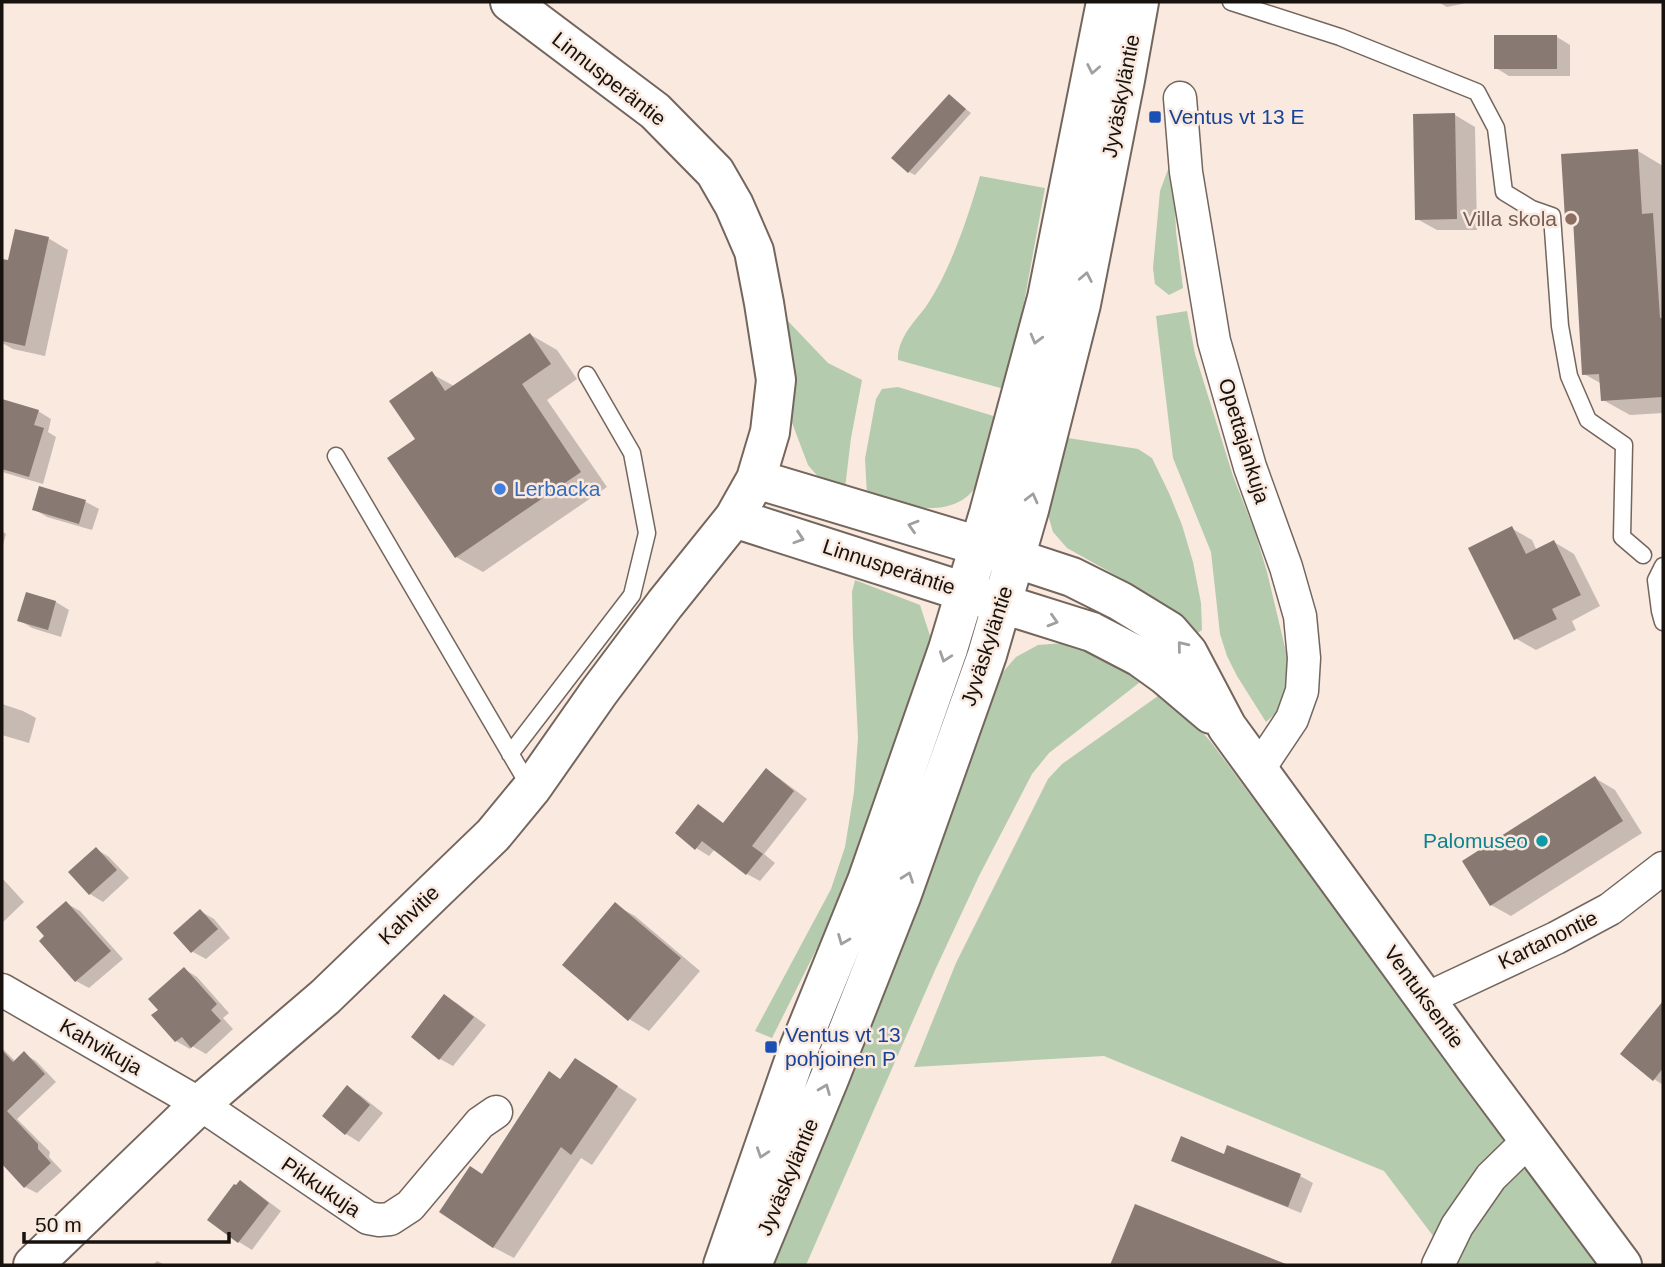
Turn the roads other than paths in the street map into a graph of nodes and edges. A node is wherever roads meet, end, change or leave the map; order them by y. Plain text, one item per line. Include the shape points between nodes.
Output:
1 (510, 2) edge
2 (1106, 2) edge
3 (1139, 2) edge
4 (1231, 2) edge
5 (1180, 98) dead end
6 (587, 375) dead end
7 (336, 456) dead end
8 (755, 479) junction
9 (734, 518) junction
10 (979, 546) junction
11 (1643, 555) dead end
12 (1015, 557) junction
13 (1663, 566) edge
14 (965, 592) junction
15 (648, 599) junction
16 (1002, 604) junction
17 (1663, 622) edge
18 (1227, 727) junction
19 (510, 754) junction
20 (1258, 770) junction
21 (531, 789) junction
22 (1663, 868) edge
23 (2, 990) edge
24 (1426, 999) junction
25 (200, 1104) junction
26 (496, 1112) dead end
27 (1529, 1140) junction
28 (33, 1265) edge
29 (723, 1265) edge
30 (752, 1265) edge
31 (1438, 1265) edge
32 (1622, 1265) edge

1 - 8 main road, Linnusperäntie via 655,111 715,173 734,205 754,251 776,380 770,432
2 -> 10 main road, Jyväskyläntie via 1047,298
12 -> 3 main road, Jyväskyläntie via 1081,304
4 - 11 lane via 1340,37 1477,92 1496,128 1504,192 1552,216 1560,326 1569,376 1588,420 1624,445 1622,537
5 - 20 street, Opettajankuja via 1186,172 1214,341 1300,616 1302,691 1292,719
6 - 15 lane via 632,453 647,533
7 - 19 lane
8 - 9 main road, Linnusperäntie
10 -> 8 main road
9 -> 14 main road, Linnusperäntie
9 - 15 main road, Kahvitie
10 - 12 main road, Ventuksentie
10 - 14 main road, Jyväskyläntie
12 - 16 main road, Jyväskyläntie
18 -> 12 main road, Ventuksentie via 1188,653 1169,631 1072,577
13 - 17 lane via 1656,580
14 - 16 main road, Ventuksentie
14 -> 29 main road, Jyväskyläntie via 867,881 795,1058
15 - 19 lane
15 - 21 main road, Kahvitie via 599,692
16 -> 18 main road, Ventuksentie via 1092,632 1140,657
30 -> 16 main road, Jyväskyläntie via 902,894
18 - 20 main road, Ventuksentie
19 - 21 lane
20 - 24 main road, Ventuksentie
21 - 25 main road, Kahvitie via 493,835 325,997
22 - 24 street, Kartanontie via 1610,909
23 - 25 street, Kahvikuja
24 - 27 main road, Ventuksentie
25 - 26 street, Pikkukuja via 368,1218 379,1220 390,1219 410,1206 480,1123
25 - 28 main road, Kahvitie
27 - 31 street via 1491,1177 1457,1226
27 - 32 main road, Ventuksentie

